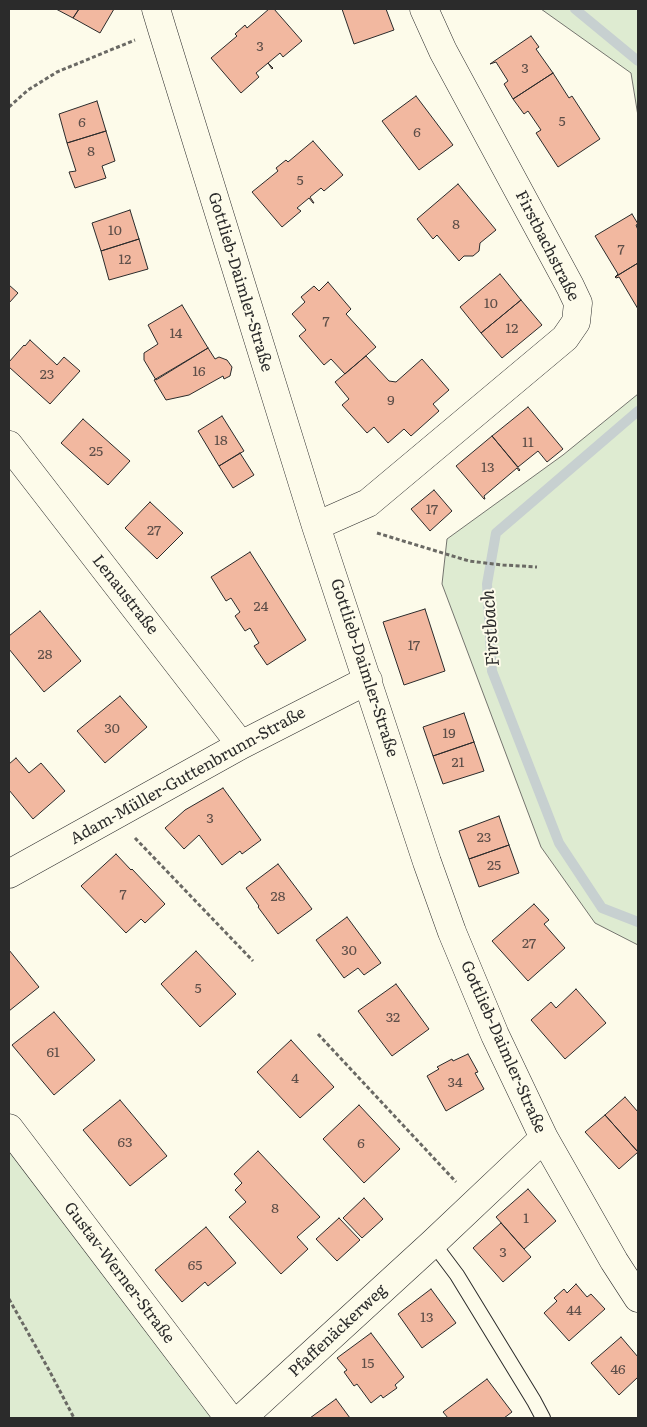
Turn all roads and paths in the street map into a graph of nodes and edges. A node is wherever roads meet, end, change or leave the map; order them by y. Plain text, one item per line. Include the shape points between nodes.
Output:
1 (424, 9) edge
2 (159, 19) edge
3 (9, 107) edge
4 (9, 445) edge
5 (346, 513) junction
6 (316, 526) junction
7 (537, 567) dead end
8 (368, 680) junction
9 (241, 745) junction
10 (114, 816) junction
11 (9, 874) edge
12 (253, 961) dead end
13 (318, 1034) dead end
14 (9, 1128) edge
15 (544, 1138) junction
16 (475, 1202) junction
17 (433, 1244) junction
18 (638, 1298) edge
19 (9, 1299) edge
20 (74, 1418) edge
21 (228, 1418) edge
22 (242, 1418) edge
23 (543, 1418) edge

1 - 5 street, Firstbachstraße via 448,60 570,286 578,303 576,322 565,338 368,503
2 - 3 path via 57,72 28,90
2 - 6 street, Gottlieb-Daimler-Straße
4 - 9 street, Lenaustraße
5 - 6 street, Firstbachstraße
5 - 7 path via 370,531 470,561
6 - 8 street, Gottlieb-Daimler-Straße
8 - 9 street, Adam-Müller-Guttenbrunn-Straße
8 - 15 street, Gottlieb-Daimler-Straße via 452,932
9 - 10 street, Adam-Müller-Guttenbrunn-Straße
10 - 11 street, Adam-Müller-Guttenbrunn-Straße
10 - 12 path
13 - 16 path
14 - 21 street, Gustav-Werner-Straße
15 - 16 street, Pfaffenäckerweg
15 - 18 street, Gottlieb-Daimler-Straße
16 - 17 street, Pfaffenäckerweg
17 - 22 street, Pfaffenäckerweg
17 - 23 lane via 457,1275
19 - 20 path

